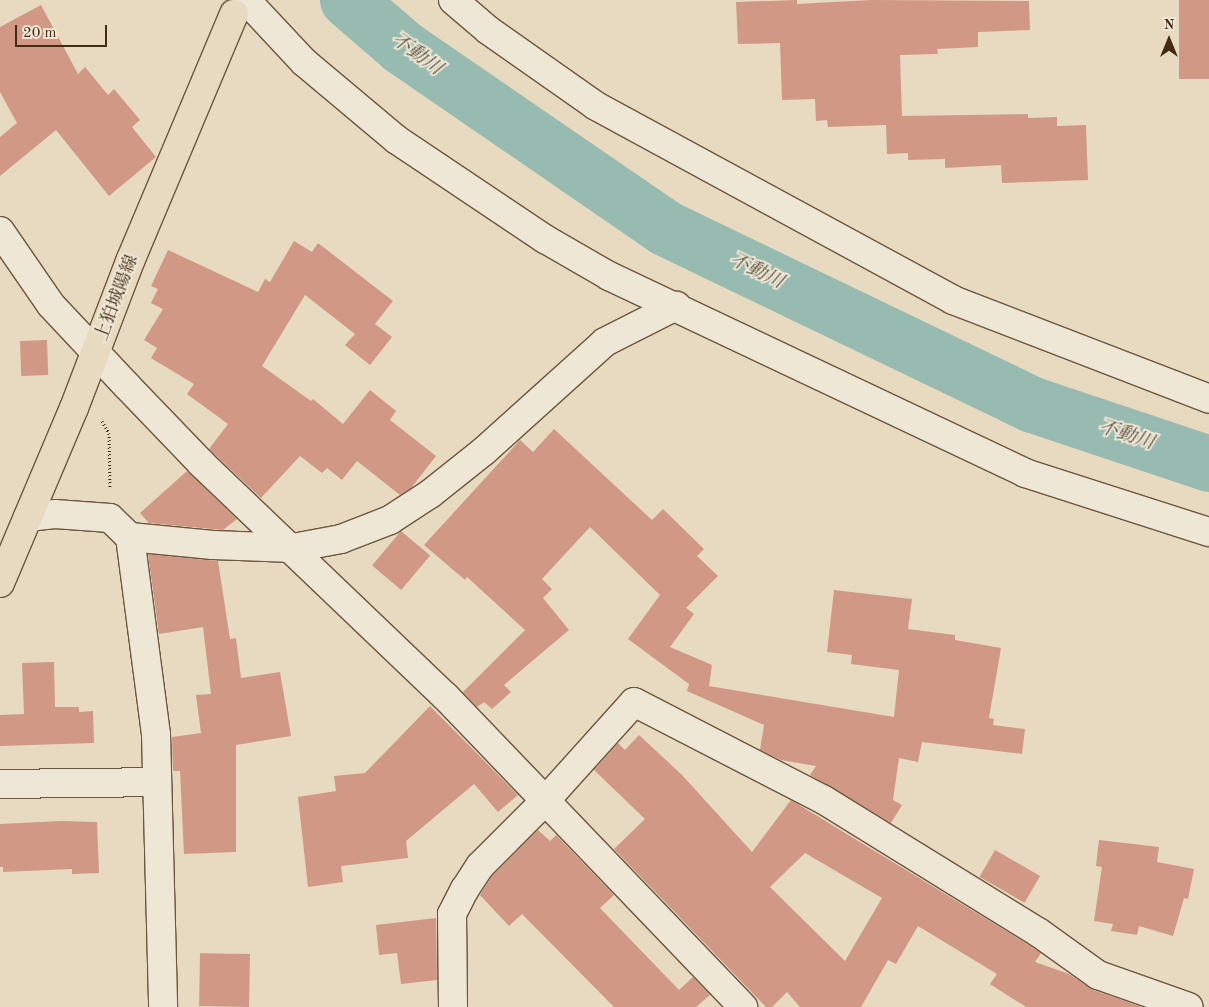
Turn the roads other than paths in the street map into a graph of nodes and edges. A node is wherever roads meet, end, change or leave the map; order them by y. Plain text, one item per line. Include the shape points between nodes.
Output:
1 (453, 0) edge
2 (240, 7) edge
3 (0, 231) edge
4 (676, 306) junction
5 (97, 351) junction
6 (1209, 399) edge
7 (28, 518) junction
8 (1209, 532) edge
9 (130, 537) junction
10 (293, 548) junction
11 (0, 583) edge
12 (156, 782) junction
13 (0, 784) edge
14 (545, 801) junction
15 (163, 1007) edge
16 (453, 1007) edge
17 (743, 1007) edge
18 (1189, 1007) edge

1 - 6 street via 488,30 596,106 953,300
2 - 4 street via 397,140 553,244 609,276
2 - 5 main road, 上狛城陽線 via 131,260
3 - 5 street via 51,305
4 - 8 street via 698,320 1025,473
4 - 10 street via 604,342 484,450 430,494 390,520 341,538
5 - 7 main road, 上狛城陽線
5 - 10 street via 202,464
7 - 9 street via 55,514 110,518
7 - 11 main road, 上狛城陽線
9 - 10 street
9 - 12 street via 156,734
10 - 14 street via 445,696
12 - 13 street
12 - 15 street
14 - 16 street via 480,866 452,914
14 - 17 street
14 - 18 street via 634,702 824,800 1030,927 1098,975

